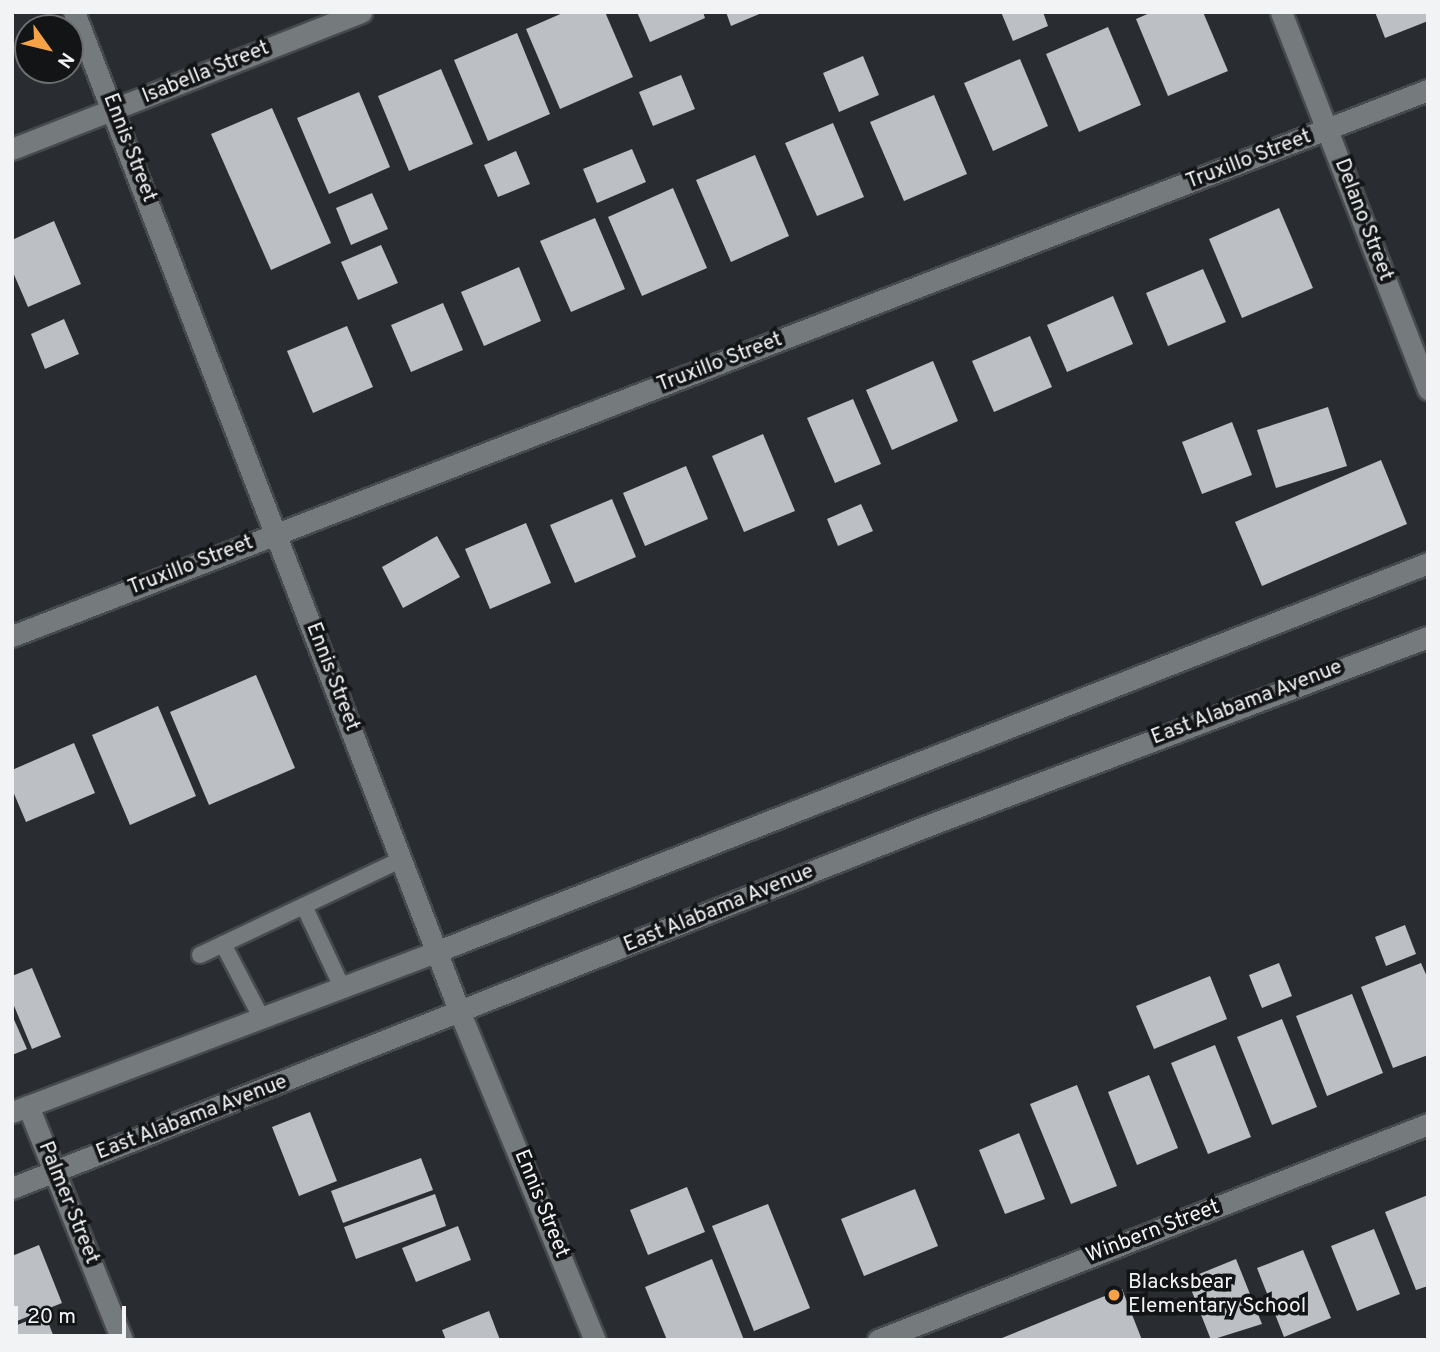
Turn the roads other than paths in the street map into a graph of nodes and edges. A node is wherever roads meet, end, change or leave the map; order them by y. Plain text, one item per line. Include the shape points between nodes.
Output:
1 (74, 12) edge
2 (361, 12) edge
3 (1281, 12) edge
4 (1428, 90) edge
5 (115, 110) junction
6 (1329, 130) junction
7 (12, 149) edge
8 (1428, 389) edge
9 (276, 533) junction
10 (1428, 563) edge
11 (12, 636) edge
12 (1428, 637) edge
13 (402, 859) junction
14 (304, 906) junction
15 (223, 944) junction
16 (438, 951) junction
17 (200, 955) dead end
18 (342, 987) junction
19 (460, 1013) junction
20 (261, 1017) junction
21 (20, 1109) edge
22 (1428, 1124) edge
23 (55, 1171) junction
24 (12, 1188) edge
25 (122, 1340) edge
26 (595, 1340) edge
27 (878, 1340) edge

1 - 5 street, Ennis Street
2 - 5 street, Isabella Street
3 - 6 street, Delano Street
4 - 6 street, Truxillo Street
5 - 7 street, Isabella Street
5 - 9 street, Ennis Street
6 - 8 street, Delano Street
6 - 9 street, Truxillo Street
9 - 11 street, Truxillo Street
9 - 13 street, Ennis Street
10 - 16 street
12 - 19 street, East Alabama Avenue via 962,812
13 - 14 lane
13 - 16 street, Ennis Street
14 - 15 lane
14 - 18 lane
15 - 17 lane
15 - 20 lane
16 - 18 street
16 - 19 street, Ennis Street
18 - 20 street
19 - 23 street, East Alabama Avenue
19 - 26 street, Ennis Street
20 - 21 street
21 - 23 street, Palmer Street
22 - 27 street, Winbern Street
23 - 24 street, East Alabama Avenue
23 - 25 street, Palmer Street

